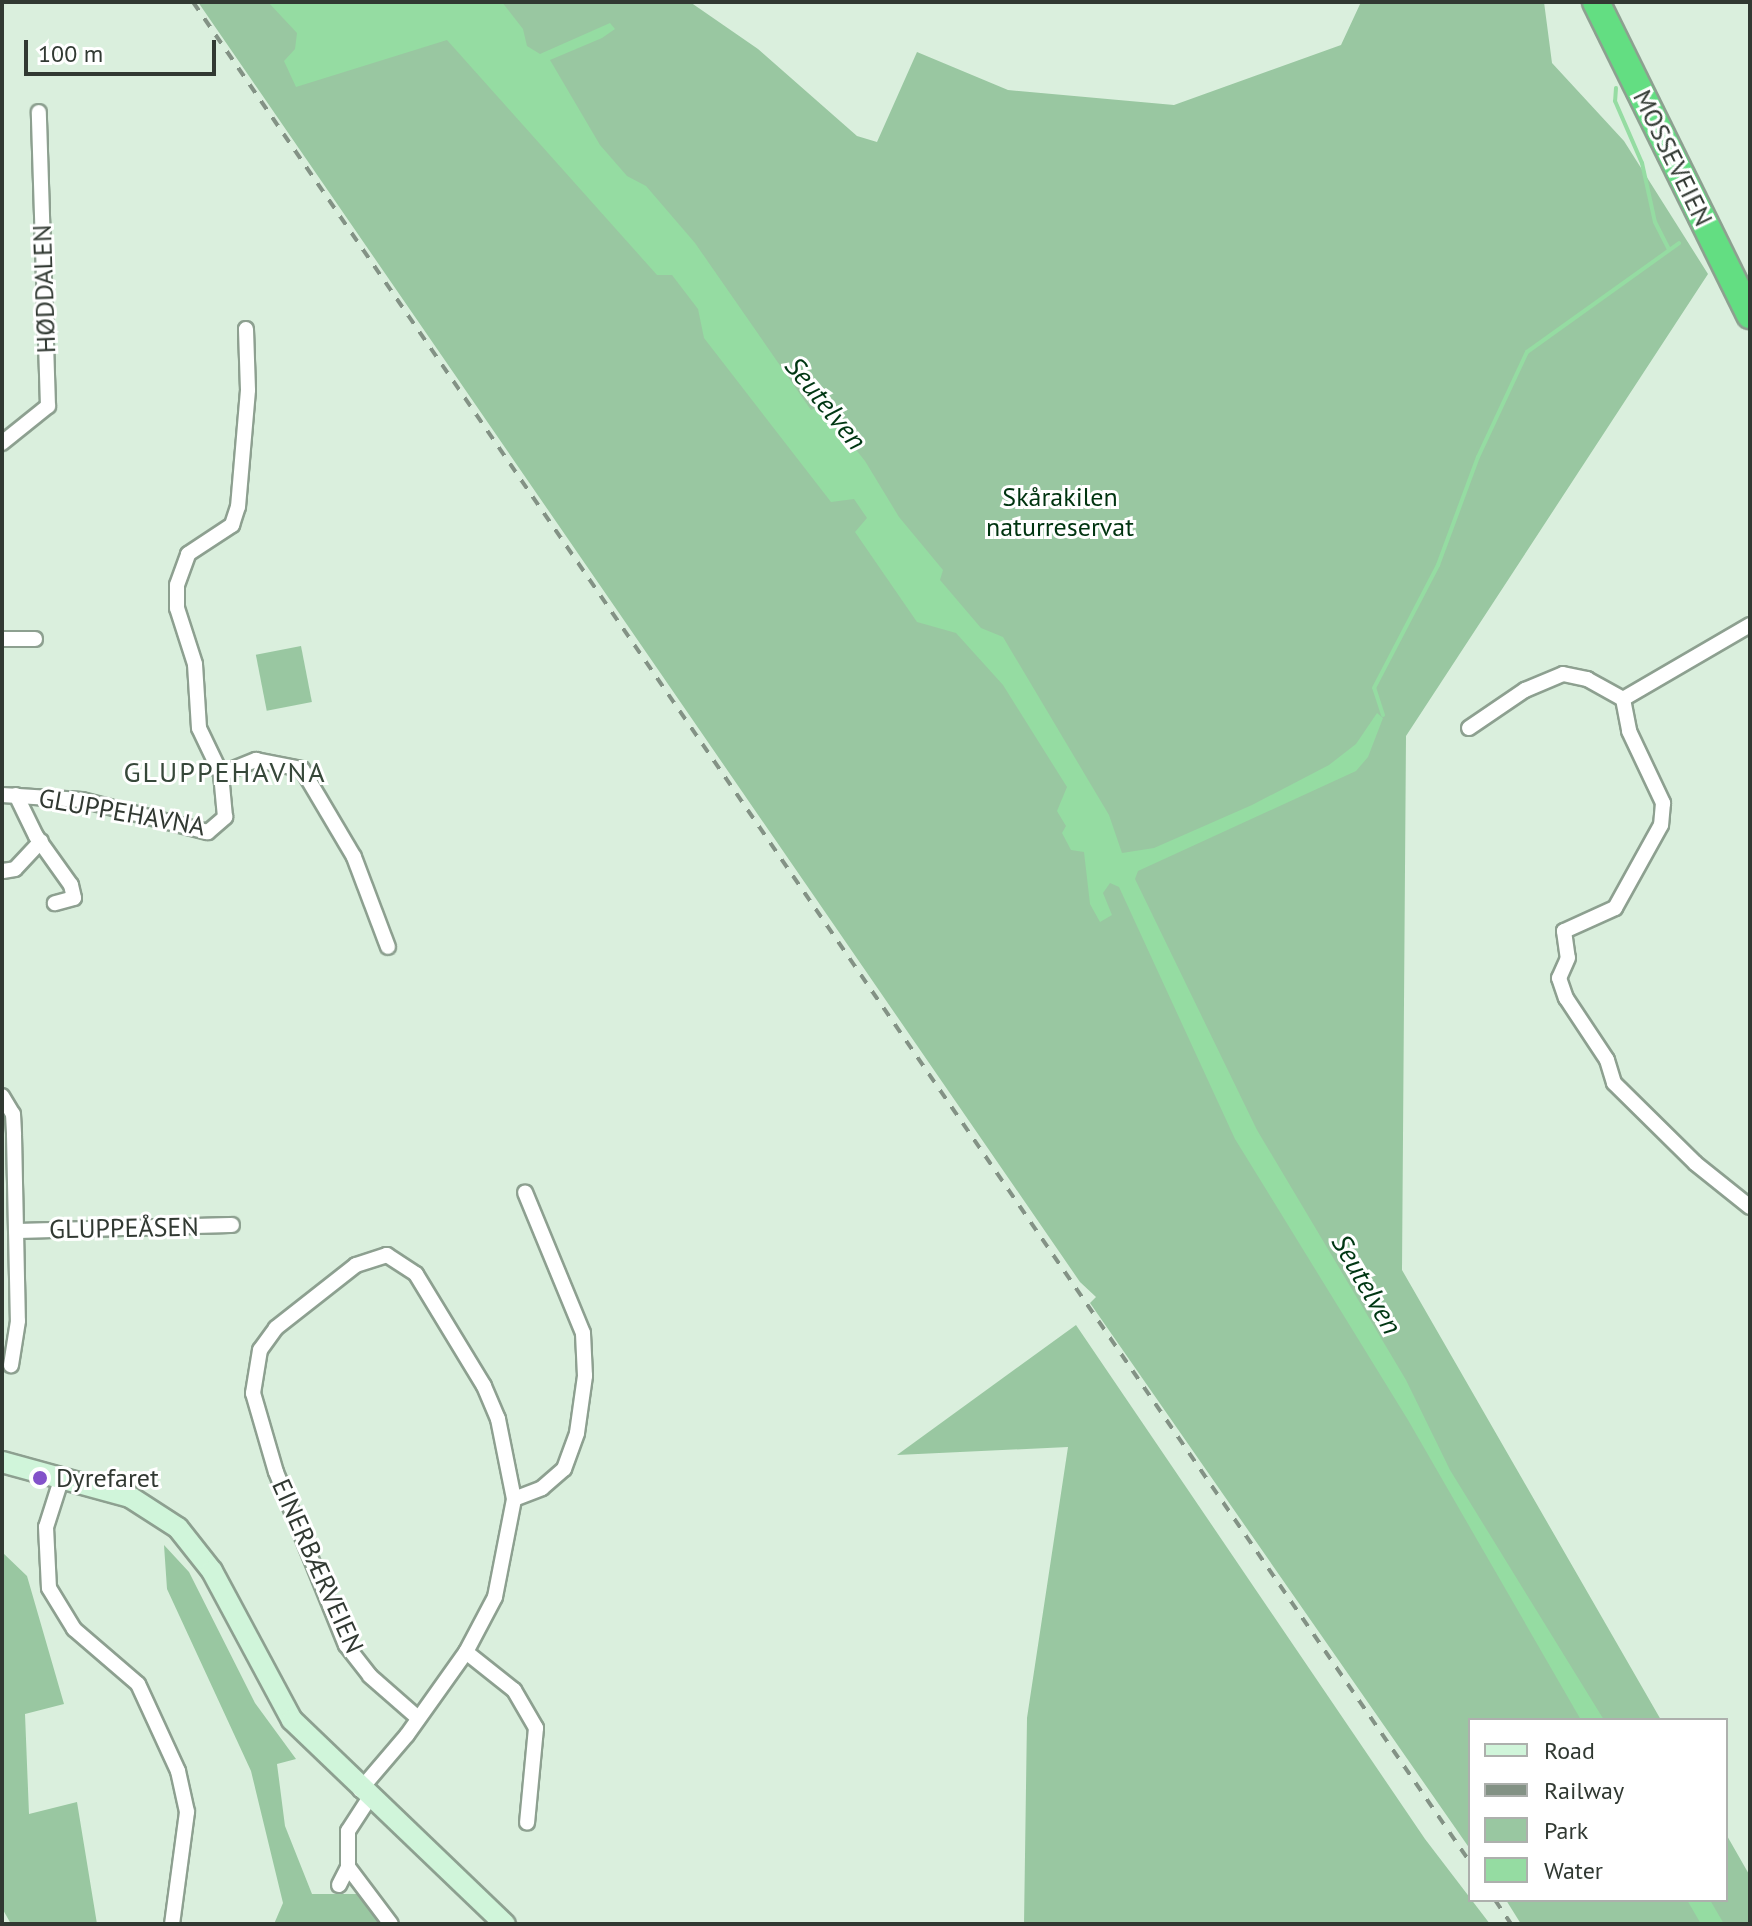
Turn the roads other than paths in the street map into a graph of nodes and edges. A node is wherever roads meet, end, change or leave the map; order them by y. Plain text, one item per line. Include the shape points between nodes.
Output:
1 (1596, 2) edge
2 (39, 112) dead end
3 (1750, 315) edge
4 (246, 329) dead end
5 (2, 443) edge
6 (1750, 625) edge
7 (2, 639) edge
8 (35, 639) dead end
9 (1623, 699) junction
10 (1469, 728) dead end
11 (221, 774) junction
12 (9, 795) edge
13 (41, 841) junction
14 (3, 871) edge
15 (55, 903) dead end
16 (388, 947) dead end
17 (2, 1096) edge
18 (525, 1192) dead end
19 (1750, 1207) edge
20 (232, 1225) dead end
21 (16, 1231) junction
22 (11, 1365) dead end
23 (2, 1462) edge
24 (62, 1477) junction
25 (514, 1499) junction
26 (466, 1652) junction
27 (418, 1718) junction
28 (365, 1795) junction
29 (527, 1823) dead end
30 (348, 1867) junction
31 (339, 1885) dead end
32 (172, 1924) edge
33 (391, 1924) edge
34 (505, 1924) edge

1 - 3 highway, MOSSEVEIEN
2 - 5 street, HØDDALEN via 48,406
4 - 11 street, GLUPPEHAVNA via 248,390 238,507 232,525 188,554 177,585 177,608 195,664 199,728
6 - 9 street
7 - 8 street
9 - 10 street via 1587,679 1563,674 1525,690
9 - 19 street via 1629,731 1663,803 1661,825 1615,908 1564,931 1568,958 1559,978 1566,998 1607,1060 1614,1083 1695,1163
11 - 12 street, GLUPPEHAVNA via 225,817 208,832 82,800
11 - 16 street via 256,760 302,769 354,857
12 - 13 street, GLUPPEHAVNA
13 - 14 street, GLUPPEHAVNA via 15,869
13 - 15 street, GLUPPEHAVNA via 64,869 74,893 70,901
17 - 21 street via 13,1114
18 - 25 street via 583,1333 585,1376 577,1433 564,1469 542,1488
20 - 21 street, GLUPPEÅSEN
21 - 22 street via 18,1321
23 - 24 street
24 - 28 street via 130,1497 178,1528 212,1571 274,1694 312,1744
24 - 32 street via 46,1527 49,1588 74,1629 138,1684 178,1771 187,1812
25 - 26 street via 495,1597
25 - 27 street, EINERBÆRVEIEN via 498,1419 484,1386 416,1274 387,1255 356,1265 276,1328 260,1350 253,1393 276,1472 346,1645 370,1676
26 - 27 street
26 - 29 street via 514,1690 536,1728
27 - 28 street
28 - 30 street via 348,1831
28 - 34 street
30 - 31 street
30 - 33 street

